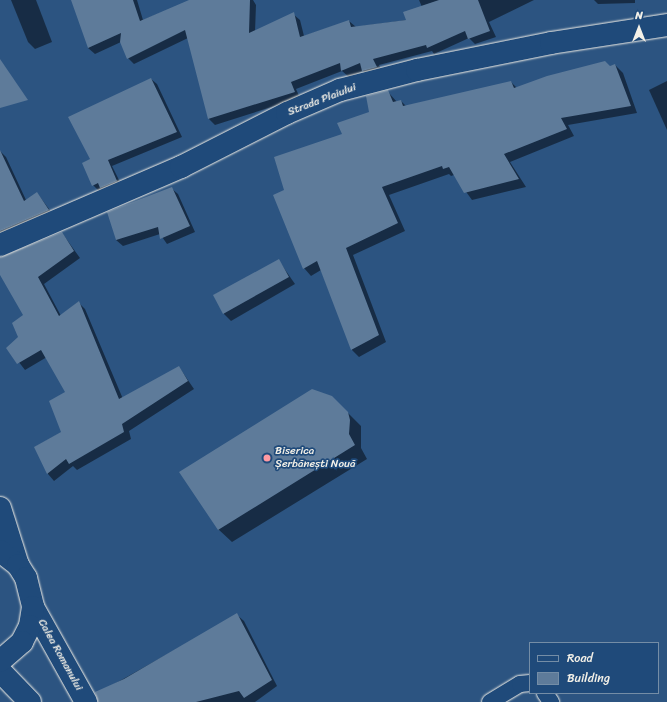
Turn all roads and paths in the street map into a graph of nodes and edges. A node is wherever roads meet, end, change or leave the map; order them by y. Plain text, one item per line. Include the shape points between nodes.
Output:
1 (667, 25) edge
2 (0, 245) edge
3 (0, 508) edge
4 (0, 551) edge
5 (18, 565) junction
6 (33, 608) junction
7 (0, 661) edge
8 (0, 671) edge
9 (529, 683) edge
10 (30, 702) edge
11 (86, 702) edge
12 (490, 702) edge

1 - 2 street, Strada Plaiului via 521,49 417,70 340,90 287,113 181,166
3 - 5 street
4 - 5 street
5 - 6 street via 29,585
6 - 7 street via 30,626 22,642
6 - 11 street, Calea Romanului
8 - 10 street
9 - 12 lane via 520,684

